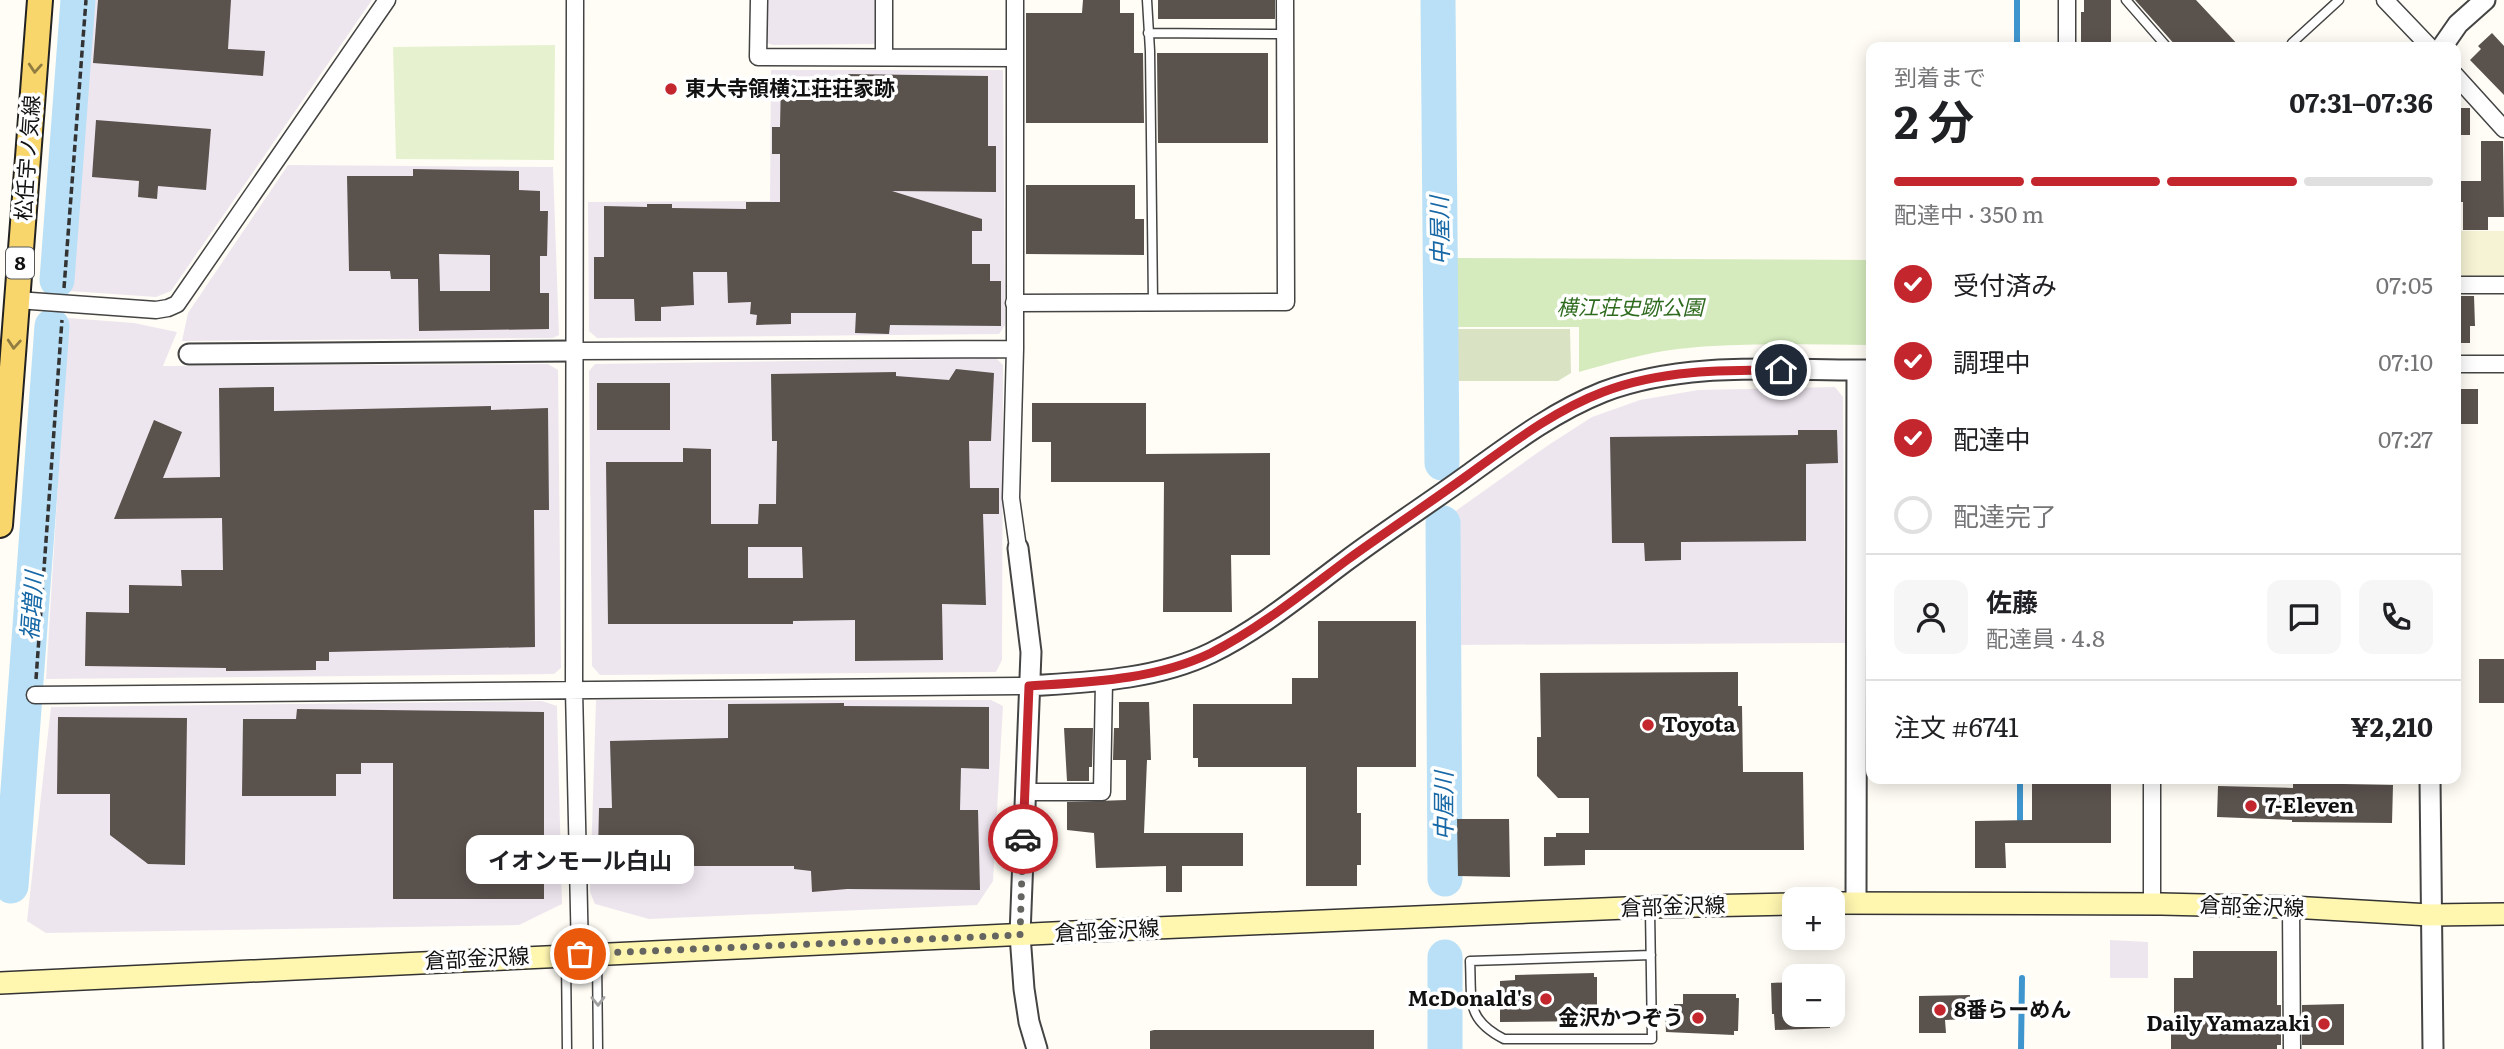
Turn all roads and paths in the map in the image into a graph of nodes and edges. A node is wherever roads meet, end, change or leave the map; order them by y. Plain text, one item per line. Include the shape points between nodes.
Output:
1 (40, 0) edge
2 (86, 0) edge
3 (387, 0) edge
4 (575, 0) edge
5 (759, 0) edge
6 (884, 0) edge
7 (1014, 0) edge
8 (1147, 0) edge
9 (1286, 0) edge
10 (2067, 0) edge
11 (2126, 0) edge
12 (2339, 0) edge
13 (2385, 0) edge
14 (2485, 0) edge
15 (1148, 33) junction
16 (1286, 34) junction
17 (2067, 42) edge
18 (2163, 42) edge
19 (2292, 42) edge
20 (2425, 42) edge
21 (2445, 42) edge
22 (884, 56) junction
23 (1014, 58) junction
24 (2461, 82) edge
25 (2504, 129) edge
26 (2461, 285) edge
27 (2504, 285) edge
28 (17, 300) junction
29 (1153, 302) junction
30 (1014, 303) junction
31 (63, 304) junction
32 (1014, 349) junction
33 (573, 351) junction
34 (189, 354) dead end
35 (2461, 364) edge
36 (2504, 364) edge
37 (1864, 370) edge
38 (0, 525) edge
39 (1018, 548) joint
40 (1104, 681) junction
41 (1029, 686) junction
42 (574, 690) junction
43 (35, 695) joint
44 (2152, 784) edge
45 (2430, 784) edge
46 (1025, 792) junction
47 (1845, 902) edge
48 (1856, 902) junction
49 (1782, 904) edge
50 (2152, 904) junction
51 (1650, 907) junction
52 (2291, 907) junction
53 (2504, 914) edge
54 (2430, 915) junction
55 (1020, 935) junction
56 (581, 954) junction
57 (1651, 955) junction
58 (0, 983) edge
59 (567, 1049) edge
60 (598, 1049) edge
61 (1037, 1049) edge
62 (2292, 1049) edge
63 (2433, 1049) edge

1 -> 28 main road, 松任宇ノ気線 / 8
2 - 31 path
3 - 31 street via 177,304 156,310
4 - 33 street
5 - 22 street via 758,57
6 - 22 street
7 - 23 street
8 - 15 lane
9 - 16 street
10 - 17 street
11 - 18 lane
12 - 19 lane
13 - 20 street
14 - 21 street
15 - 16 lane
15 - 29 lane
16 - 29 street via 1286,302
22 - 23 street
23 - 30 street
24 - 25 street
26 - 27 street
28 - 31 street
28 -> 38 main road, 松任宇ノ気線 / 8
29 - 30 street
30 - 32 street
31 - 43 path
32 - 33 street
32 - 39 street via 1012,498
33 - 34 street
33 - 42 street
35 - 36 street
37 - 40 street via 1700,371 1605,391 1567,407 1517,439 1261,624 1220,648 1154,672
37 - 48 street
39 - 41 street via 1031,652
40 - 41 street
40 - 46 street via 1101,792
41 - 42 street
41 - 46 street
42 - 43 street
42 - 56 street
44 - 50 street
45 - 54 street
46 - 55 street
47 - 48 main road, 倉部金沢線
48 - 50 main road, 倉部金沢線
49 - 51 main road, 倉部金沢線
50 - 52 main road, 倉部金沢線
51 - 55 main road, 倉部金沢線
51 - 57 lane
52 - 54 main road, 倉部金沢線
52 - 62 street
53 - 54 main road, 倉部金沢線
54 - 63 street
55 - 56 main road, 倉部金沢線
55 - 61 street via 1024,989
56 - 58 main road, 倉部金沢線
56 - 59 lane
56 -> 60 lane
57 - 57 lane via 1652,1039 1504,1039 1490,1032 1472,1011 1470,961

